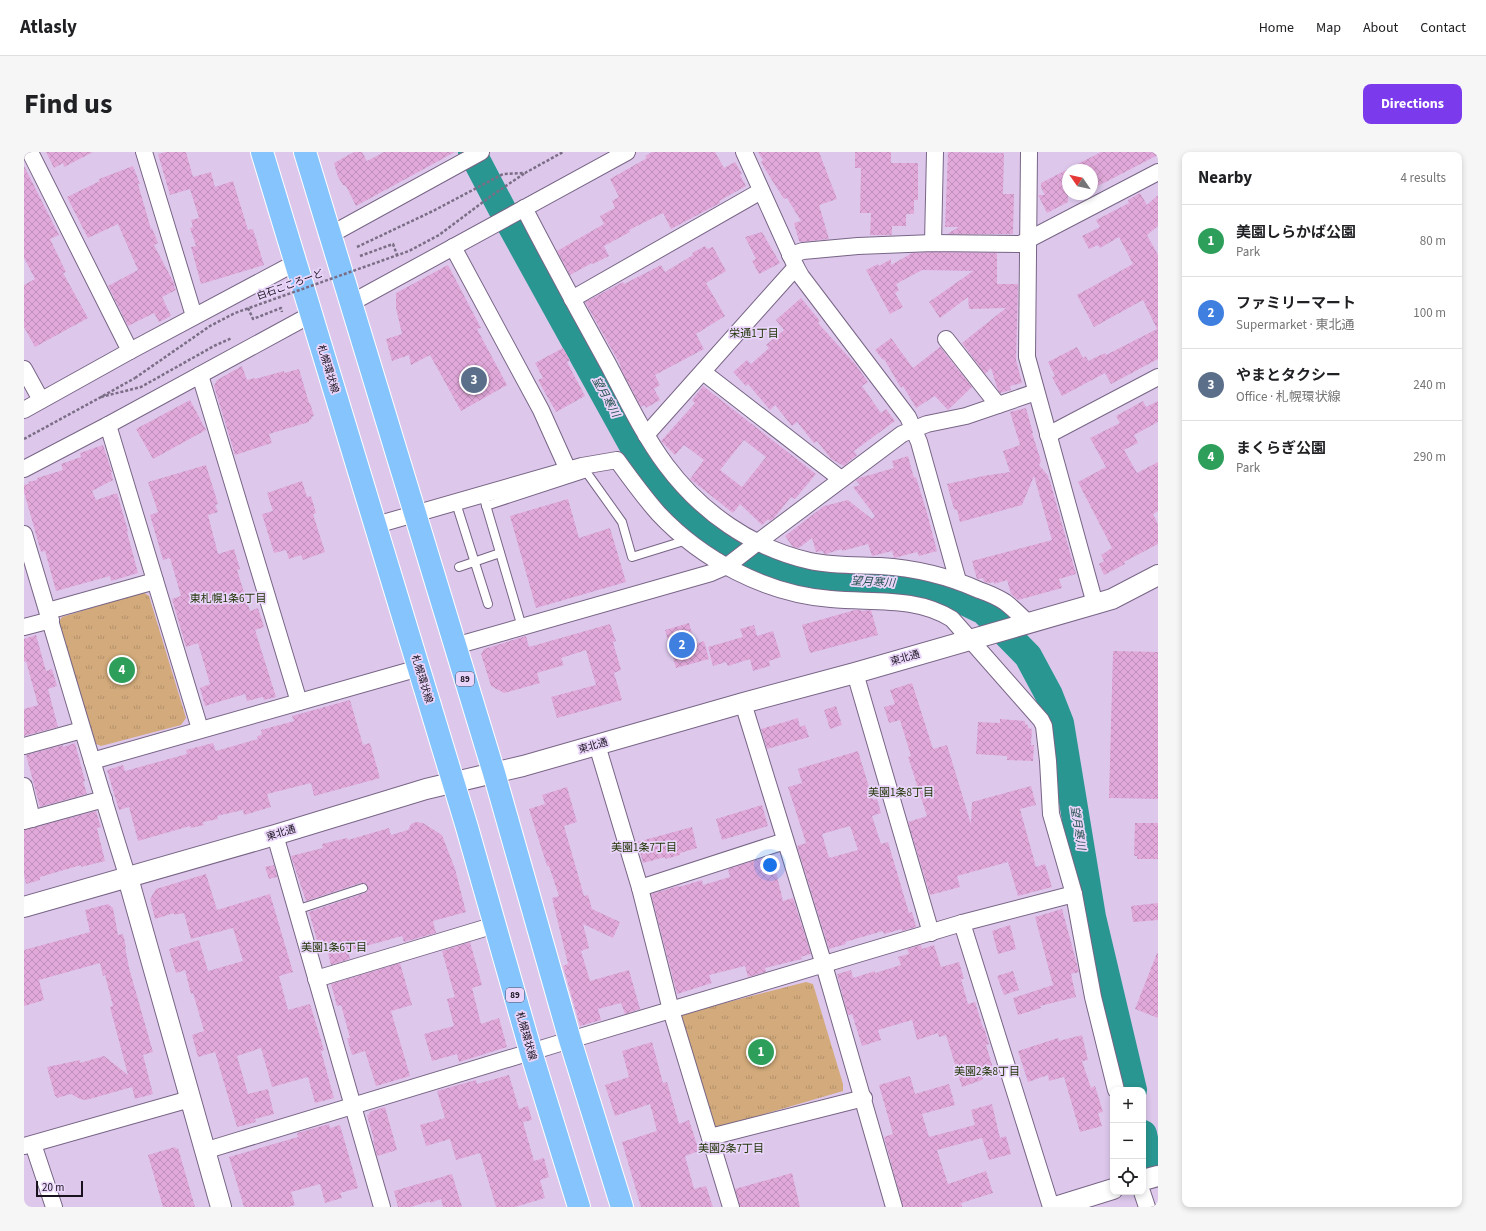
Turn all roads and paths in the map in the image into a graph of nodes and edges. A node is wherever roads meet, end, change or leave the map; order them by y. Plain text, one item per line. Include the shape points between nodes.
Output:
1 (30, 152) edge
2 (144, 152) edge
3 (262, 152) edge
4 (305, 152) edge
5 (562, 152) edge
6 (627, 152) edge
7 (744, 152) edge
8 (935, 152) edge
9 (1029, 152) edge
10 (474, 156) edge
11 (1158, 172) edge
12 (525, 173) junction
13 (761, 191) junction
14 (520, 210) junction
15 (330, 234) junction
16 (1027, 241) junction
17 (934, 243) junction
18 (357, 247) dead end
19 (453, 247) junction
20 (397, 255) junction
21 (360, 256) dead end
22 (793, 261) junction
23 (295, 263) junction
24 (572, 299) junction
25 (351, 304) junction
26 (248, 308) junction
27 (312, 314) junction
28 (194, 316) junction
29 (283, 316) dead end
30 (234, 337) dead end
31 (946, 339) dead end
32 (130, 351) junction
33 (24, 369) edge
34 (703, 372) junction
35 (200, 375) junction
36 (1158, 377) edge
37 (1036, 392) junction
38 (101, 397) junction
39 (41, 400) junction
40 (998, 405) junction
41 (24, 410) edge
42 (108, 425) junction
43 (914, 429) junction
44 (646, 435) junction
45 (1048, 435) junction
46 (24, 439) edge
47 (24, 469) edge
48 (579, 470) junction
49 (841, 479) junction
50 (484, 500) junction
51 (456, 502) junction
52 (415, 513) junction
53 (376, 525) junction
54 (24, 534) edge
55 (687, 540) junction
56 (753, 545) junction
57 (500, 553) junction
58 (474, 562) junction
59 (731, 563) junction
60 (459, 567) dead end
61 (1158, 575) edge
62 (155, 581) junction
63 (958, 581) junction
64 (488, 604) dead end
65 (1095, 604) junction
66 (49, 616) junction
67 (1025, 624) junction
68 (24, 627) edge
69 (522, 627) junction
70 (977, 638) junction
71 (455, 646) junction
72 (419, 668) junction
73 (854, 673) junction
74 (299, 702) junction
75 (743, 702) junction
76 (200, 729) junction
77 (82, 730) junction
78 (597, 745) junction
79 (24, 746) edge
80 (92, 761) junction
81 (494, 774) junction
82 (453, 783) junction
83 (24, 786) edge
84 (104, 799) junction
85 (28, 820) edge
86 (275, 835) junction
87 (785, 841) junction
88 (128, 878) junction
89 (363, 888) dead end
90 (640, 888) junction
91 (1074, 894) junction
92 (24, 907) edge
93 (296, 910) junction
94 (962, 923) junction
95 (495, 925) junction
96 (931, 933) junction
97 (824, 965) junction
98 (316, 979) junction
99 (671, 1010) junction
100 (570, 1040) junction
101 (531, 1052) junction
102 (1115, 1087) edge
103 (864, 1098) junction
104 (190, 1099) junction
105 (353, 1105) junction
106 (710, 1137) junction
107 (29, 1145) edge
108 (204, 1150) junction
109 (1158, 1176) edge
110 (1146, 1179) edge
111 (1110, 1191) edge
112 (1143, 1195) edge
113 (54, 1207) edge
114 (221, 1207) edge
115 (382, 1207) edge
116 (579, 1207) edge
117 (622, 1207) edge
118 (731, 1207) edge
119 (894, 1207) edge
120 (1051, 1207) edge
121 (1055, 1207) edge
122 (1147, 1207) edge

1 - 32 street
2 - 28 street
3 - 23 main road, 札幌環状線 / 89
4 - 15 main road, 89
5 - 12 path, 白石こころーど
6 - 14 street
7 - 13 street
8 - 17 street
9 - 16 street
10 - 15 street
11 - 16 street
12 - 18 path via 503,174
12 - 20 path, 白石こころーど, bridge via 439,235
13 - 22 street
13 - 24 street
14 - 19 street
14 - 24 street
15 - 25 main road, 89
16 - 17 street via 1020,244
16 - 37 street via 1027,357
17 - 22 street via 804,250
19 - 25 street
19 - 48 street via 541,410
20 - 21 path via 393,244
20 - 26 path, 白石こころーど, bridge
22 - 34 street
22 - 43 street via 908,417
23 - 27 main road, 札幌環状線 / 89
23 - 28 street
24 - 44 street
25 - 52 main road, 89
26 - 29 path via 253,319 281,308
26 - 38 path, 白石こころーど, bridge via 210,326 135,378
27 - 35 street
27 - 53 main road, 札幌環状線 / 89
28 - 32 street
30 - 38 path via 141,387
31 - 40 street
32 - 39 street
33 - 39 street
34 - 44 street
34 - 49 street
35 - 42 street
35 - 74 street
36 - 45 street
37 - 40 street
37 - 45 street
38 - 46 path, 白石こころーど
39 - 41 street
40 - 43 street
42 - 47 street
42 - 62 street
43 - 49 street via 902,434
43 - 63 street
44 - 56 street via 665,464 702,506
45 - 65 street
48 - 50 street
48 - 55 street via 617,460 658,513
48 - 55 lane via 622,522 632,557
49 - 56 street
50 - 51 street
50 - 57 lane
51 - 52 street
51 - 58 lane
52 - 53 street
52 - 71 main road, 89
53 - 72 main road, 札幌環状線 / 89
54 - 66 street
55 - 59 street via 714,559
56 - 59 street
56 - 63 street via 811,562 881,566 924,572
57 - 58 lane
57 - 69 lane
58 - 60 lane
58 - 64 lane
59 - 69 street via 711,573
59 - 70 street via 768,585 805,595 907,603 940,611
61 - 65 street, 東北通 via 1112,599
62 - 66 street
62 - 76 street
63 - 67 street via 998,598
65 - 67 street, 東北通
66 - 68 street
66 - 77 street
67 - 70 street, 東北通
69 - 71 street
70 - 73 street, 東北通
70 - 91 street via 1044,726 1050,814
71 - 81 main road, 89
72 - 74 street
72 - 82 main road, 札幌環状線 / 89
73 - 75 street, 東北通
73 - 96 street
74 - 76 street
75 - 78 street, 東北通
75 - 87 street
76 - 80 street
77 - 79 street
77 - 80 street
78 - 81 street, 東北通
78 - 90 street
80 - 84 street
81 - 82 street, 東北通
81 - 100 main road, 89
82 - 86 street, 東北通
82 - 95 main road, 札幌環状線 / 89
83 - 85 street
84 - 85 street
84 - 88 street
86 - 88 street, 東北通
86 - 93 street
87 - 90 street
87 - 97 street
88 - 92 street, 東北通
88 - 104 street
89 - 93 lane
90 - 99 street
91 - 94 street
91 - 102 street via 1093,997
93 - 98 street
94 - 96 street
94 - 120 street
95 - 98 street
95 - 101 main road, 札幌環状線 / 89
96 - 97 street
97 - 99 street
97 - 103 street
98 - 105 street
99 - 100 street
99 - 106 street
100 - 101 street
100 - 117 main road, 89
101 - 105 street
101 - 116 main road, 札幌環状線 / 89
103 - 106 street
103 - 119 street
104 - 107 street
104 - 108 street
105 - 108 street
105 - 115 street
106 - 118 street
107 - 113 street
108 - 114 street
109 - 110 street
111 - 121 street
112 - 122 street

